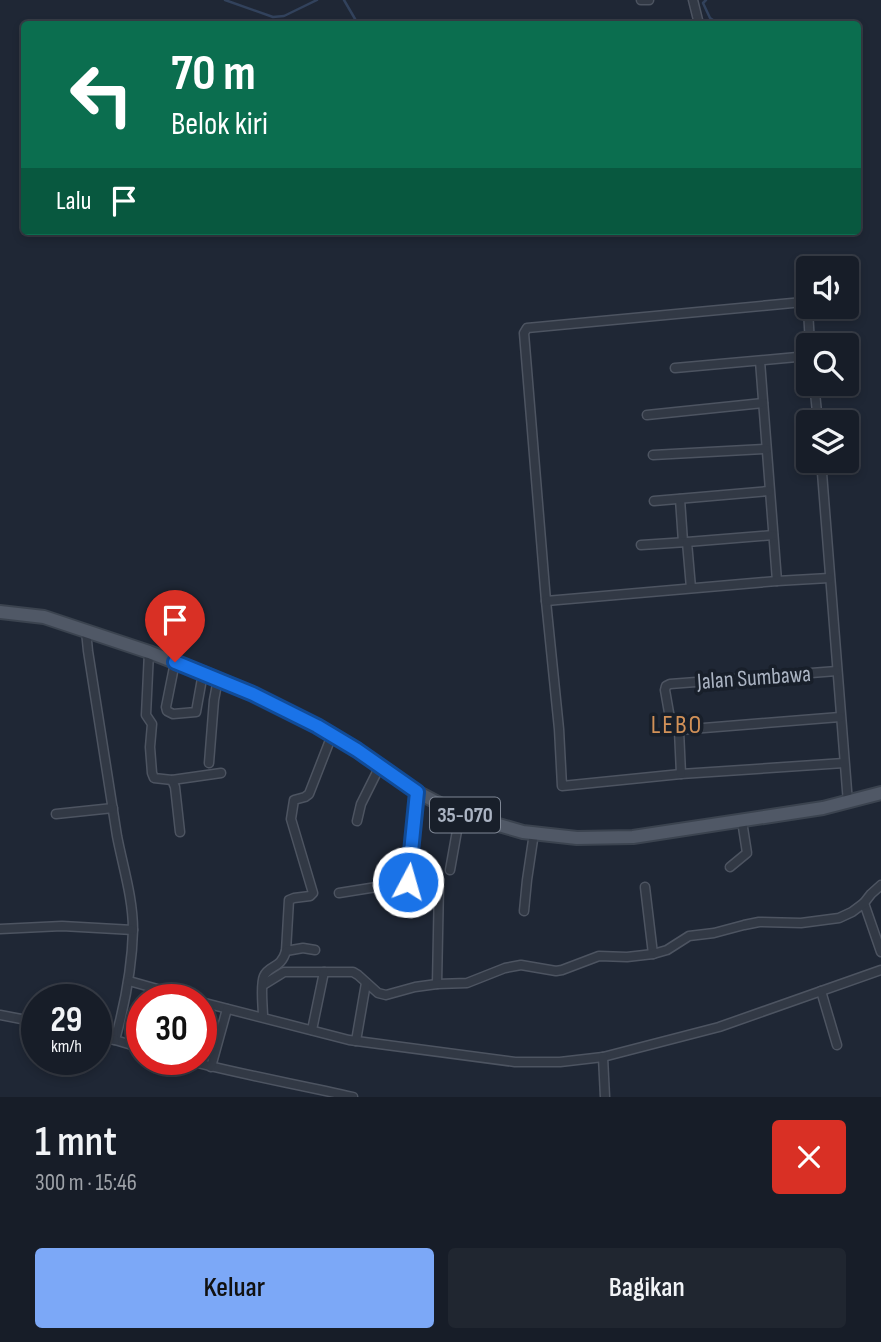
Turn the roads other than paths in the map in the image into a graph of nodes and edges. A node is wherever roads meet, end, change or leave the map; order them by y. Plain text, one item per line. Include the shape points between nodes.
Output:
1 (641, 0) edge
2 (649, 0) edge
3 (693, 0) edge
4 (698, 21) edge
5 (809, 333) edge
6 (796, 357) edge
7 (760, 361) junction
8 (675, 368) dead end
9 (763, 403) junction
10 (647, 415) dead end
11 (766, 449) junction
12 (653, 454) dead end
13 (822, 473) edge
14 (769, 491) junction
15 (680, 499) junction
16 (654, 501) dead end
17 (773, 535) junction
18 (685, 542) junction
19 (641, 545) dead end
20 (829, 578) junction
21 (777, 581) junction
22 (691, 588) junction
23 (546, 601) junction
24 (0, 612) edge
25 (86, 631) junction
26 (149, 652) junction
27 (175, 662) junction
28 (837, 671) junction
29 (203, 673) junction
30 (218, 679) junction
31 (840, 717) junction
32 (679, 730) junction
33 (332, 734) junction
34 (209, 763) dead end
35 (844, 763) junction
36 (380, 766) junction
37 (221, 774) dead end
38 (681, 774) junction
39 (173, 780) junction
40 (417, 792) junction
41 (881, 793) edge
42 (848, 803) junction
43 (113, 808) junction
44 (56, 814) dead end
45 (460, 814) junction
46 (357, 821) dead end
47 (742, 821) junction
48 (180, 832) dead end
49 (534, 833) junction
50 (730, 867) dead end
51 (450, 870) dead end
52 (408, 882) junction
53 (881, 885) edge
54 (645, 887) dead end
55 (339, 893) dead end
56 (864, 903) junction
57 (524, 911) dead end
58 (0, 929) edge
59 (133, 930) junction
60 (315, 950) dead end
61 (286, 951) junction
62 (881, 952) edge
63 (653, 954) junction
64 (881, 970) edge
65 (324, 972) junction
66 (129, 981) junction
67 (437, 981) junction
68 (263, 982) junction
69 (366, 983) junction
70 (140, 984) edge
71 (821, 991) junction
72 (217, 1006) edge
73 (227, 1009) junction
74 (0, 1015) edge
75 (263, 1017) junction
76 (21, 1019) edge
77 (312, 1030) junction
78 (112, 1039) edge
79 (115, 1040) junction
80 (356, 1041) junction
81 (126, 1043) edge
82 (217, 1045) edge
83 (837, 1045) dead end
84 (603, 1057) junction
85 (217, 1068) edge
86 (353, 1097) edge
87 (605, 1097) edge

1 - 2 street
3 - 4 street
5 - 23 street via 807,304 803,302 527,328
6 - 7 street
7 - 8 street
7 - 9 street
9 - 10 street
9 - 11 street
11 - 12 street
11 - 14 street
13 - 20 street
14 - 15 street
14 - 17 street
15 - 16 street
15 - 18 street
17 - 18 street
17 - 21 street
18 - 19 street
18 - 22 street
20 - 21 street
20 - 28 street
21 - 22 street
22 - 23 street
23 - 38 street via 562,786
24 - 25 main road, 35-070 via 44,617
25 - 26 main road, 35-070
25 - 43 street
26 - 27 main road, 35-070
26 - 39 street via 146,715 152,724 152,774
27 - 29 main road, 35-070
27 - 29 street via 167,711 196,712
28 - 31 street
28 - 32 street, Jalan Sumbawa via 670,684 665,690 669,715 673,728
29 - 30 main road, 35-070
30 - 33 main road, 35-070
30 - 34 street
31 - 32 street
31 - 35 street
32 - 38 street
33 - 36 main road, 35-070
33 - 61 street via 309,794 294,800 292,819 313,893 289,900
35 - 38 street
35 - 42 street
36 - 40 main road, 35-070
36 - 46 street
37 - 39 street
39 - 48 street
40 - 45 main road, 35-070
40 - 52 street
41 - 42 main road, 35-070
42 - 47 main road, 35-070
43 - 44 street
43 - 59 street
45 - 49 main road, 35-070
45 - 51 street
47 - 49 main road, 35-070 via 622,838
47 - 50 street via 747,853
49 - 57 street
52 - 55 street
52 - 67 street via 439,882
53 - 56 street
54 - 63 street
56 - 62 street
56 - 63 street via 839,918 759,922 690,936
58 - 59 street
59 - 66 street
60 - 61 street
61 - 68 street
63 - 67 street via 599,956 556,971 521,965 467,983
64 - 71 street
65 - 68 street via 284,972
65 - 69 street via 353,972
65 - 77 street
66 - 70 street
66 - 79 street
67 - 69 street via 386,995
68 - 75 street
69 - 80 street
71 - 83 street
71 - 84 street via 719,1027
72 - 73 street
73 - 75 street
73 - 82 street
74 - 76 street
75 - 77 street
77 - 80 street
78 - 79 street
79 - 81 street
80 - 84 street via 515,1062
84 - 87 street
85 - 86 street

